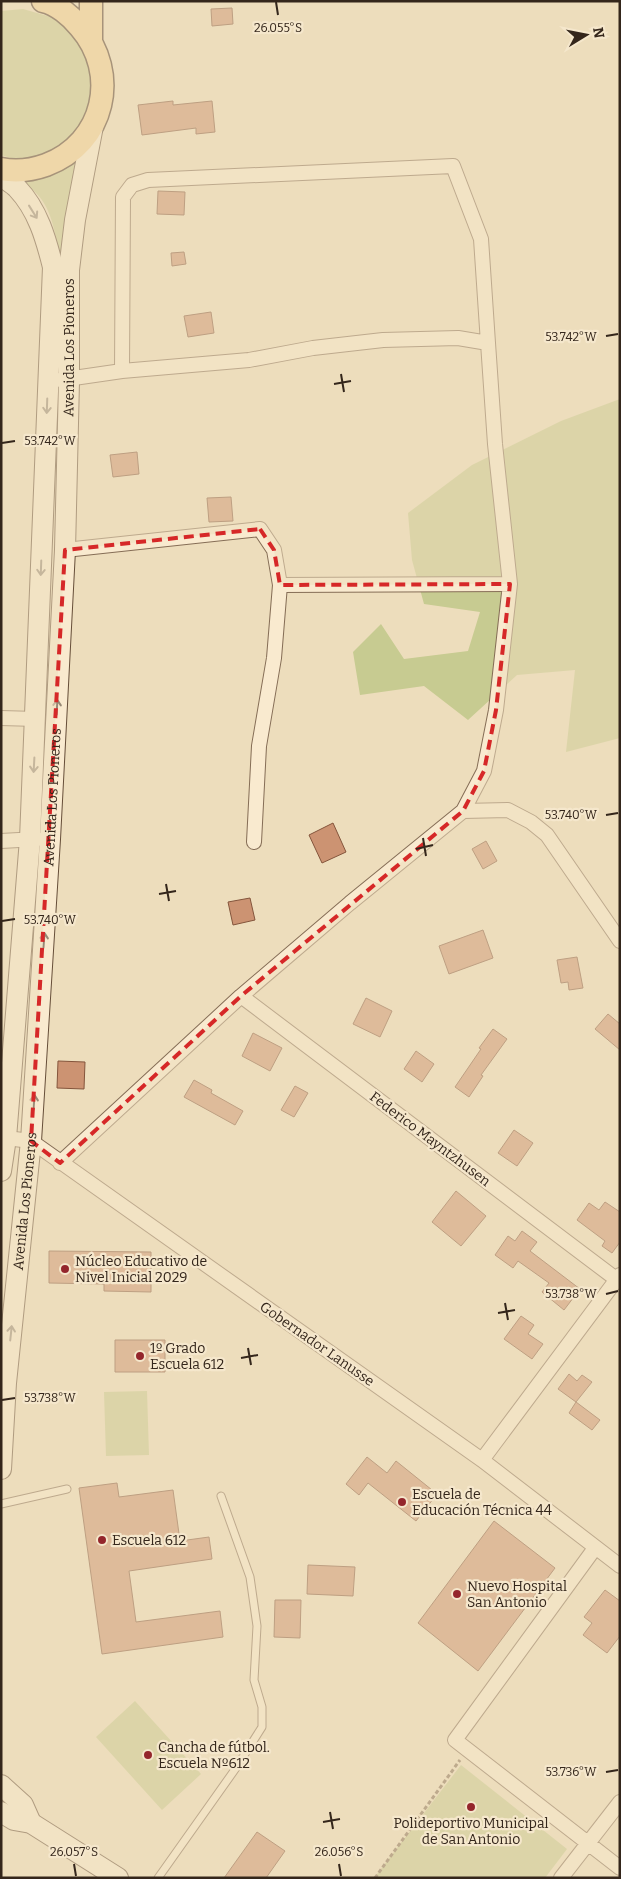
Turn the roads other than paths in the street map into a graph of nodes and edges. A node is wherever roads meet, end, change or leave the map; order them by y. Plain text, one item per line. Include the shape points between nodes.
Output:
1 (43, 1) edge
2 (91, 1) edge
3 (91, 39) junction
4 (93, 126) junction
5 (1, 168) edge
6 (1, 176) edge
7 (488, 343) junction
8 (122, 371) junction
9 (48, 380) junction
10 (69, 380) junction
11 (65, 550) junction
12 (510, 584) junction
13 (280, 585) junction
14 (1, 718) edge
15 (36, 719) junction
16 (463, 811) junction
17 (30, 839) junction
18 (50, 839) junction
19 (1, 841) edge
20 (254, 842) dead end
21 (620, 941) edge
22 (241, 996) junction
23 (6, 1138) junction
24 (31, 1141) junction
25 (60, 1162) junction
26 (1, 1171) edge
27 (619, 1279) edge
28 (4, 1382) edge
29 (482, 1460) junction
30 (1, 1469) edge
31 (67, 1489) dead end
32 (221, 1496) dead end
33 (1, 1504) edge
34 (595, 1548) junction
35 (620, 1566) edge
36 (1, 1785) edge
37 (620, 1802) edge
38 (1, 1812) edge
39 (31, 1823) junction
40 (588, 1843) junction
41 (620, 1868) edge
42 (118, 1878) edge
43 (158, 1878) edge
44 (561, 1878) edge

1 - 3 main road via 72,17
2 - 3 main road
3 - 4 main road via 100,60 104,82 101,105
4 - 5 main road via 78,146 58,161 34,169
4 - 10 main road, Avenida Los Pioneros via 68,270
6 -> 9 main road, Avenida Los Pioneros via 17,188 36,215 53,267
7 - 8 street via 458,338 383,340 249,360
7 - 8 street via 481,239 453,166 148,180 132,185 123,197
7 - 12 street
8 - 10 street
9 - 10 street
9 -> 15 main road, Avenida Los Pioneros
10 - 11 main road, Avenida Los Pioneros
11 - 13 street via 260,529 274,550
18 -> 11 main road, Avenida Los Pioneros
12 - 13 street
12 - 16 street via 496,710 484,771
13 - 20 street via 274,658 259,746
14 - 15 street
15 -> 17 main road, Avenida Los Pioneros
16 - 21 street via 508,810 547,835
16 - 22 street
17 - 18 street
17 - 19 street
17 - 23 main road, Avenida Los Pioneros
24 -> 18 main road, Avenida Los Pioneros
22 - 25 street
22 - 27 street, Federico Mayntzhusen
23 - 24 street, Gobernador Lanusse
23 - 26 main road, Avenida Los Pioneros
24 - 25 street, Gobernador Lanusse
28 -> 24 main road, Avenida Los Pioneros
25 - 29 street, Gobernador Lanusse
27 - 29 street
28 - 30 main road, Avenida Los Pioneros
29 - 34 street, Gobernador Lanusse
31 - 33 lane
32 - 43 lane via 250,1577 257,1626 254,1680 262,1707 262,1727
34 - 35 street, Gobernador Lanusse
34 - 40 street via 455,1740
36 - 39 main road via 23,1805
37 - 40 street
38 - 39 main road via 14,1820
39 - 42 main road
40 - 41 street
40 - 44 street

